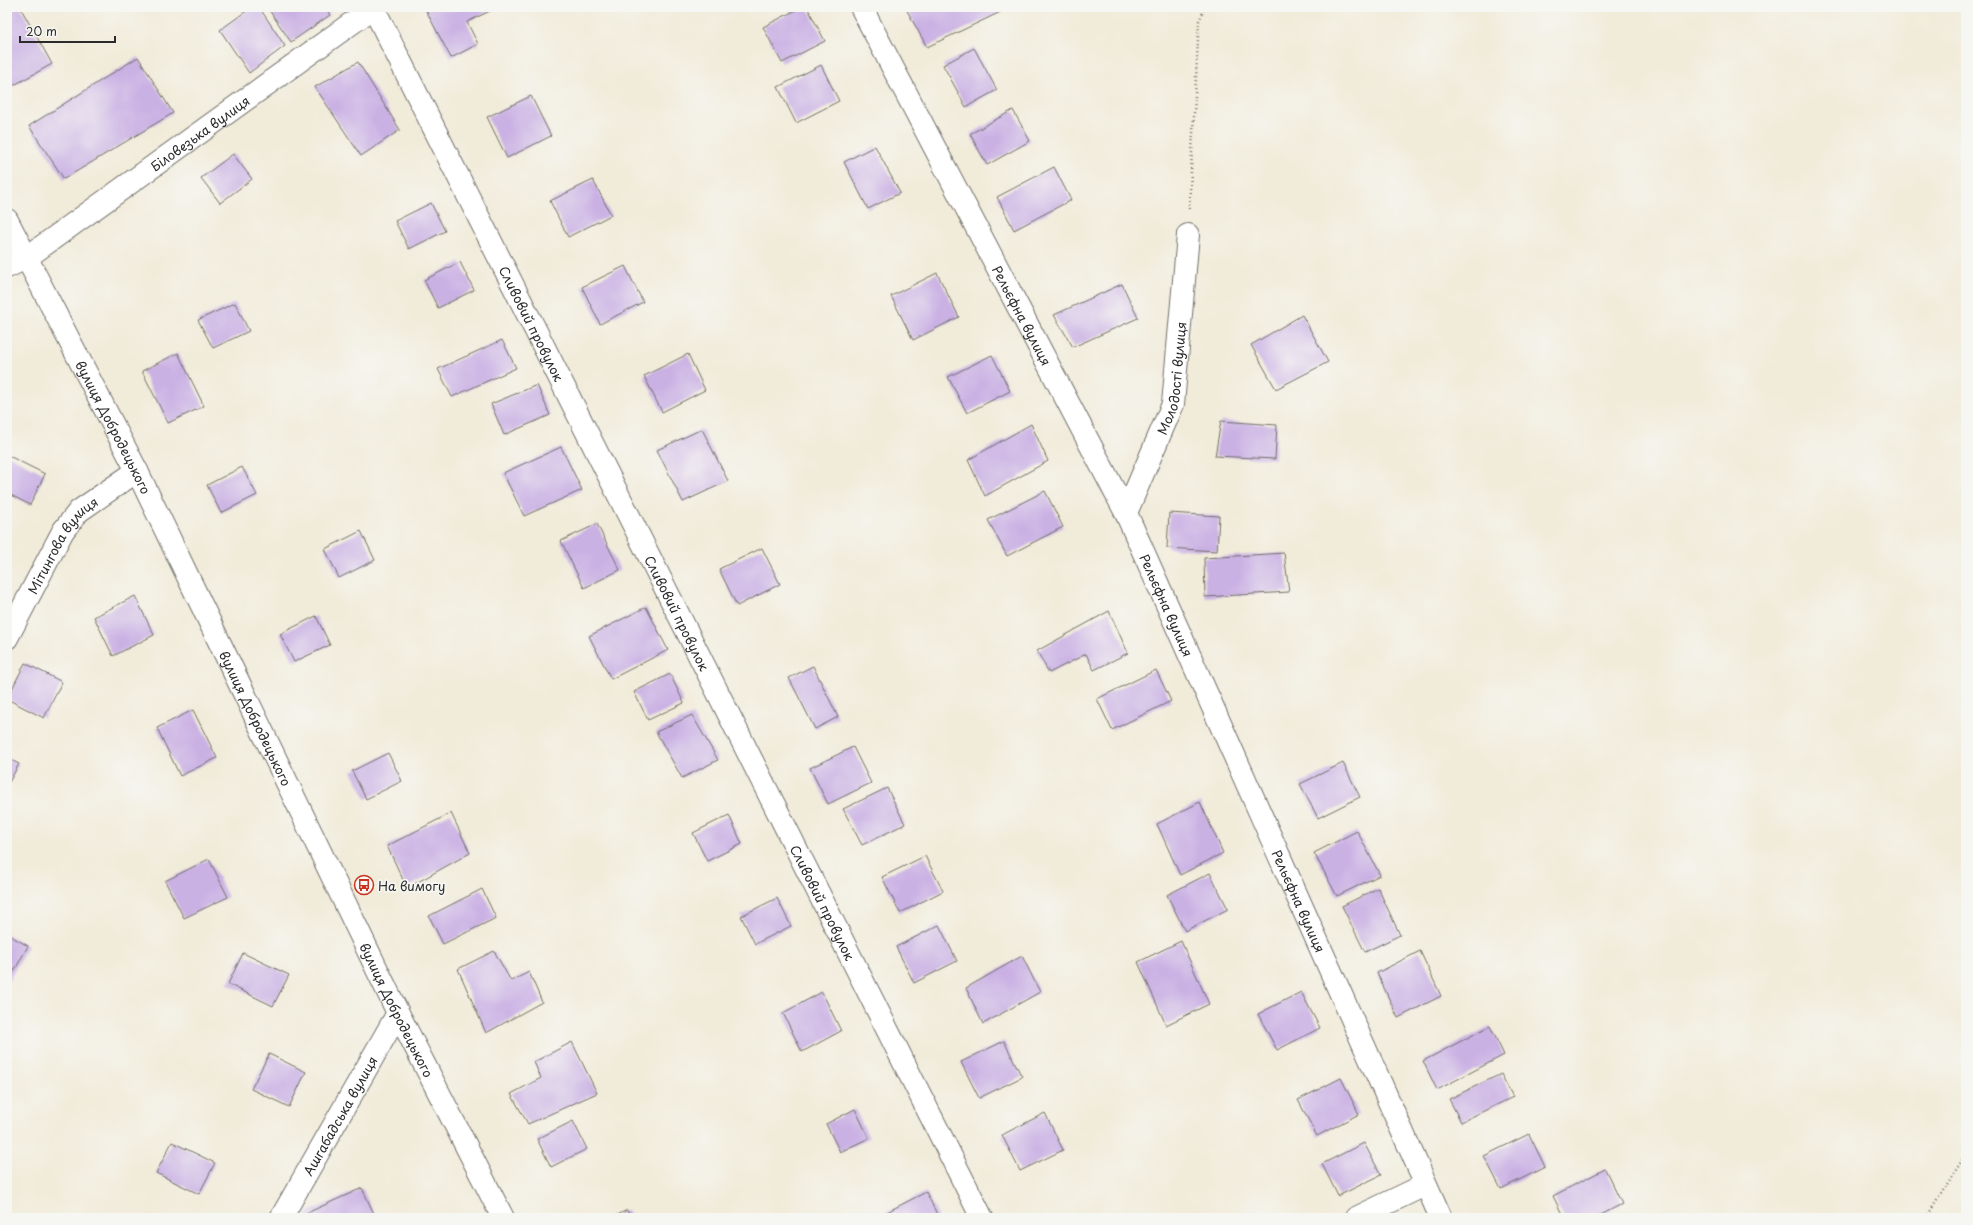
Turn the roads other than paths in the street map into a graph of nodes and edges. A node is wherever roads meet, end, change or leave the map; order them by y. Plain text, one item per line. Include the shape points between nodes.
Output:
1 (373, 7) edge
2 (861, 7) edge
3 (7, 220) edge
4 (1188, 235) road end
5 (26, 258) junction
6 (7, 267) edge
7 (137, 471) junction
8 (1126, 513) junction
9 (7, 638) edge
10 (398, 1013) junction
11 (1425, 1185) junction
12 (281, 1218) edge
13 (502, 1218) edge
14 (982, 1218) edge
15 (1356, 1218) edge
16 (1441, 1218) edge

1 - 5 street, Біловезька вулиця
1 - 14 street, Сливовий провулок
2 - 8 street, Рельєфна вулиця
3 - 5 street, вулиця Добродецького
4 - 8 street, Молодості вулиця via 1173,404
5 - 6 street, Біловезька вулиця
5 - 7 street, вулиця Добродецького
7 - 9 street, Мітингова вулиця via 79,511 63,530
7 - 10 street, вулиця Добродецького
8 - 11 street, Рельєфна вулиця
10 - 12 street, Ашгабадська вулиця
10 - 13 street, вулиця Добродецького
11 - 15 street
11 - 16 street, Рельєфна вулиця

